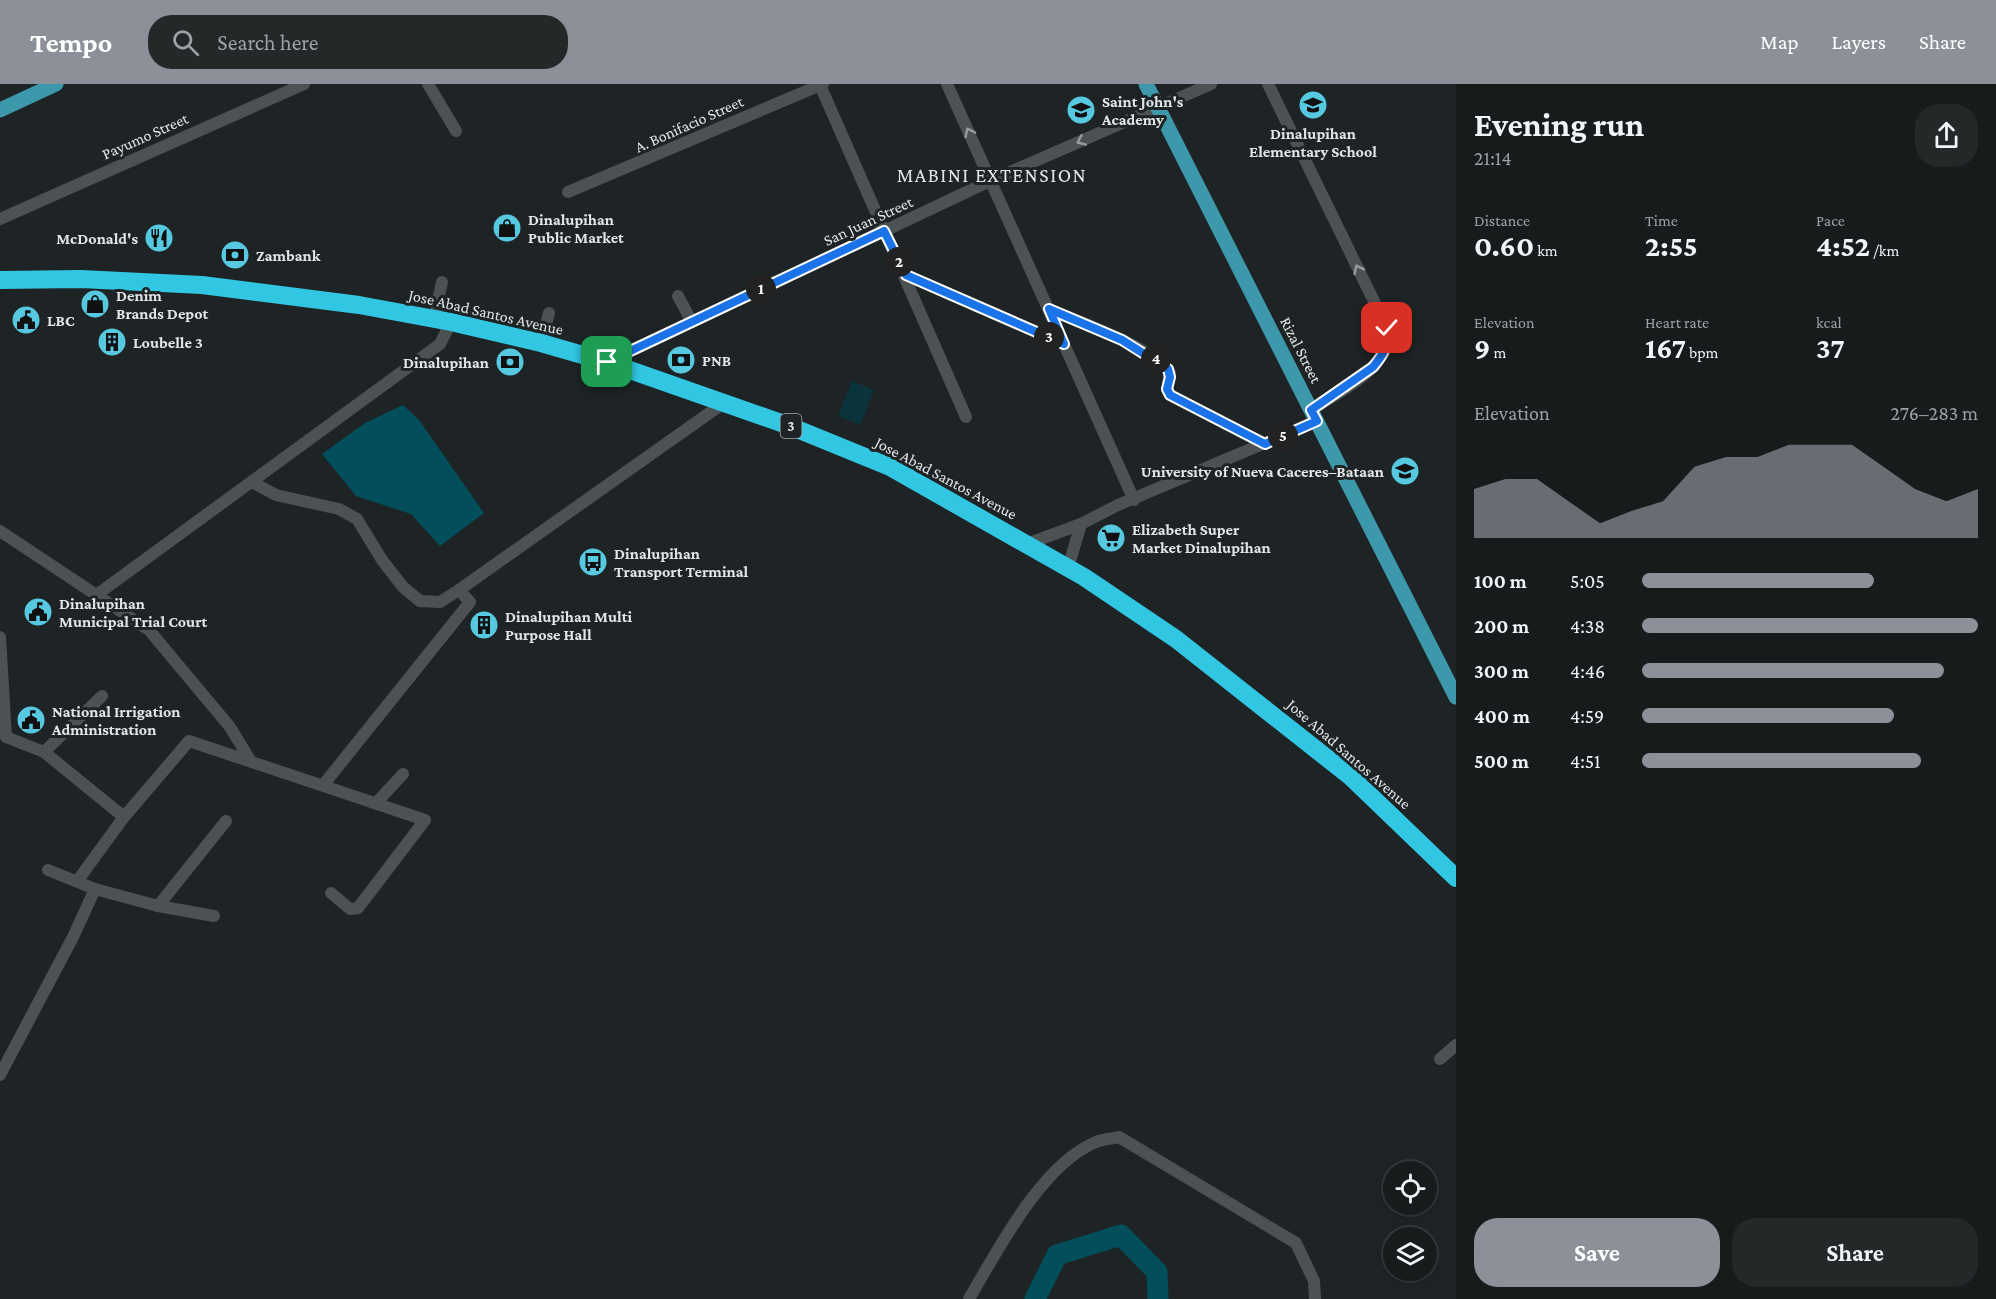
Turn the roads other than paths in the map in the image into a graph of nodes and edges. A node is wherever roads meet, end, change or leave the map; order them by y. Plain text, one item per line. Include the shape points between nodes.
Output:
1 (56, 84) edge
2 (304, 84) edge
3 (428, 84) edge
4 (947, 84) edge
5 (1146, 84) edge
6 (1211, 84) edge
7 (1268, 84) edge
8 (821, 85) edge
9 (1158, 107) junction
10 (0, 110) edge
11 (456, 131) dead end
12 (992, 180) junction
13 (568, 192) dead end
14 (0, 219) edge
15 (884, 231) junction
16 (906, 275) junction
17 (0, 280) edge
18 (442, 282) dead end
19 (678, 296) dead end
20 (1049, 309) junction
21 (549, 313) dead end
22 (442, 320) junction
23 (692, 322) junction
24 (541, 343) junction
25 (1064, 344) junction
26 (607, 362) junction
27 (725, 402) junction
28 (1314, 415) junction
29 (966, 417) dead end
30 (1265, 444) junction
31 (252, 482) junction
32 (1134, 500) junction
33 (1081, 524) junction
34 (0, 531) edge
35 (1027, 544) junction
36 (1068, 568) junction
37 (459, 590) junction
38 (95, 596) junction
39 (0, 637) edge
40 (102, 696) dead end
41 (1456, 697) edge
42 (44, 752) junction
43 (250, 760) junction
44 (403, 774) dead end
45 (324, 784) junction
46 (377, 802) junction
47 (124, 818) junction
48 (226, 821) dead end
49 (48, 870) dead end
50 (1456, 878) edge
51 (78, 880) junction
52 (95, 889) junction
53 (331, 893) dead end
54 (158, 906) junction
55 (214, 916) dead end
56 (1456, 1046) edge
57 (1440, 1059) dead end
58 (0, 1075) edge
59 (969, 1299) edge
60 (1315, 1299) edge

1 - 10 main road
2 - 14 street, Payumo Street
3 - 11 street
12 -> 4 street
5 - 9 main road, Rizal Street
6 - 9 street, San Juan Street
28 -> 7 street via 1373,367 1386,348 1387,328
8 - 13 street, A. Bonifacio Street
8 - 15 street
9 -> 12 street, San Juan Street
9 - 28 main road, Rizal Street
12 - 15 street, San Juan Street
12 - 20 street
15 - 16 street
15 - 23 street, San Juan Street
16 - 25 street
16 - 29 street
17 - 22 highway, Jose Abad Santos Avenue / 3 via 81,279 202,285 327,300
18 - 22 street
19 - 23 street
20 - 25 street
20 - 30 street via 1122,340 1161,363 1170,373 1170,395
21 - 24 street
22 - 24 highway, Jose Abad Santos Avenue / 3
22 - 31 street via 440,344
23 - 26 street, San Juan Street
24 - 26 highway, Jose Abad Santos Avenue / 3
25 - 32 street
26 - 27 highway, Jose Abad Santos Avenue / 3
27 - 35 highway, Jose Abad Santos Avenue / 3 via 890,467
27 - 37 street
28 - 30 street
28 - 41 main road, Rizal Street
30 - 32 street
31 - 37 street via 276,495 339,509 357,519 382,560 420,601 440,602
31 - 38 street
32 - 33 street
33 - 35 street
33 - 36 street
34 - 38 street
35 - 36 highway, Jose Abad Santos Avenue / 3
36 - 50 highway, Jose Abad Santos Avenue / 3 via 1176,639 1283,721 1351,777
37 - 45 street via 470,602
38 - 43 street via 149,630 230,727
39 - 42 street via 6,737
40 - 42 street
42 - 47 street
43 - 45 street
43 - 47 street via 189,741
44 - 46 street
45 - 46 street
46 - 53 street via 425,820 358,908 350,909
47 - 51 street
48 - 54 street
49 - 51 street
51 - 52 street
52 - 54 street
52 - 58 street
54 - 55 street
56 - 57 street
59 - 60 street via 1017,1218 1061,1166 1095,1142 1119,1137 1296,1243 1314,1281

